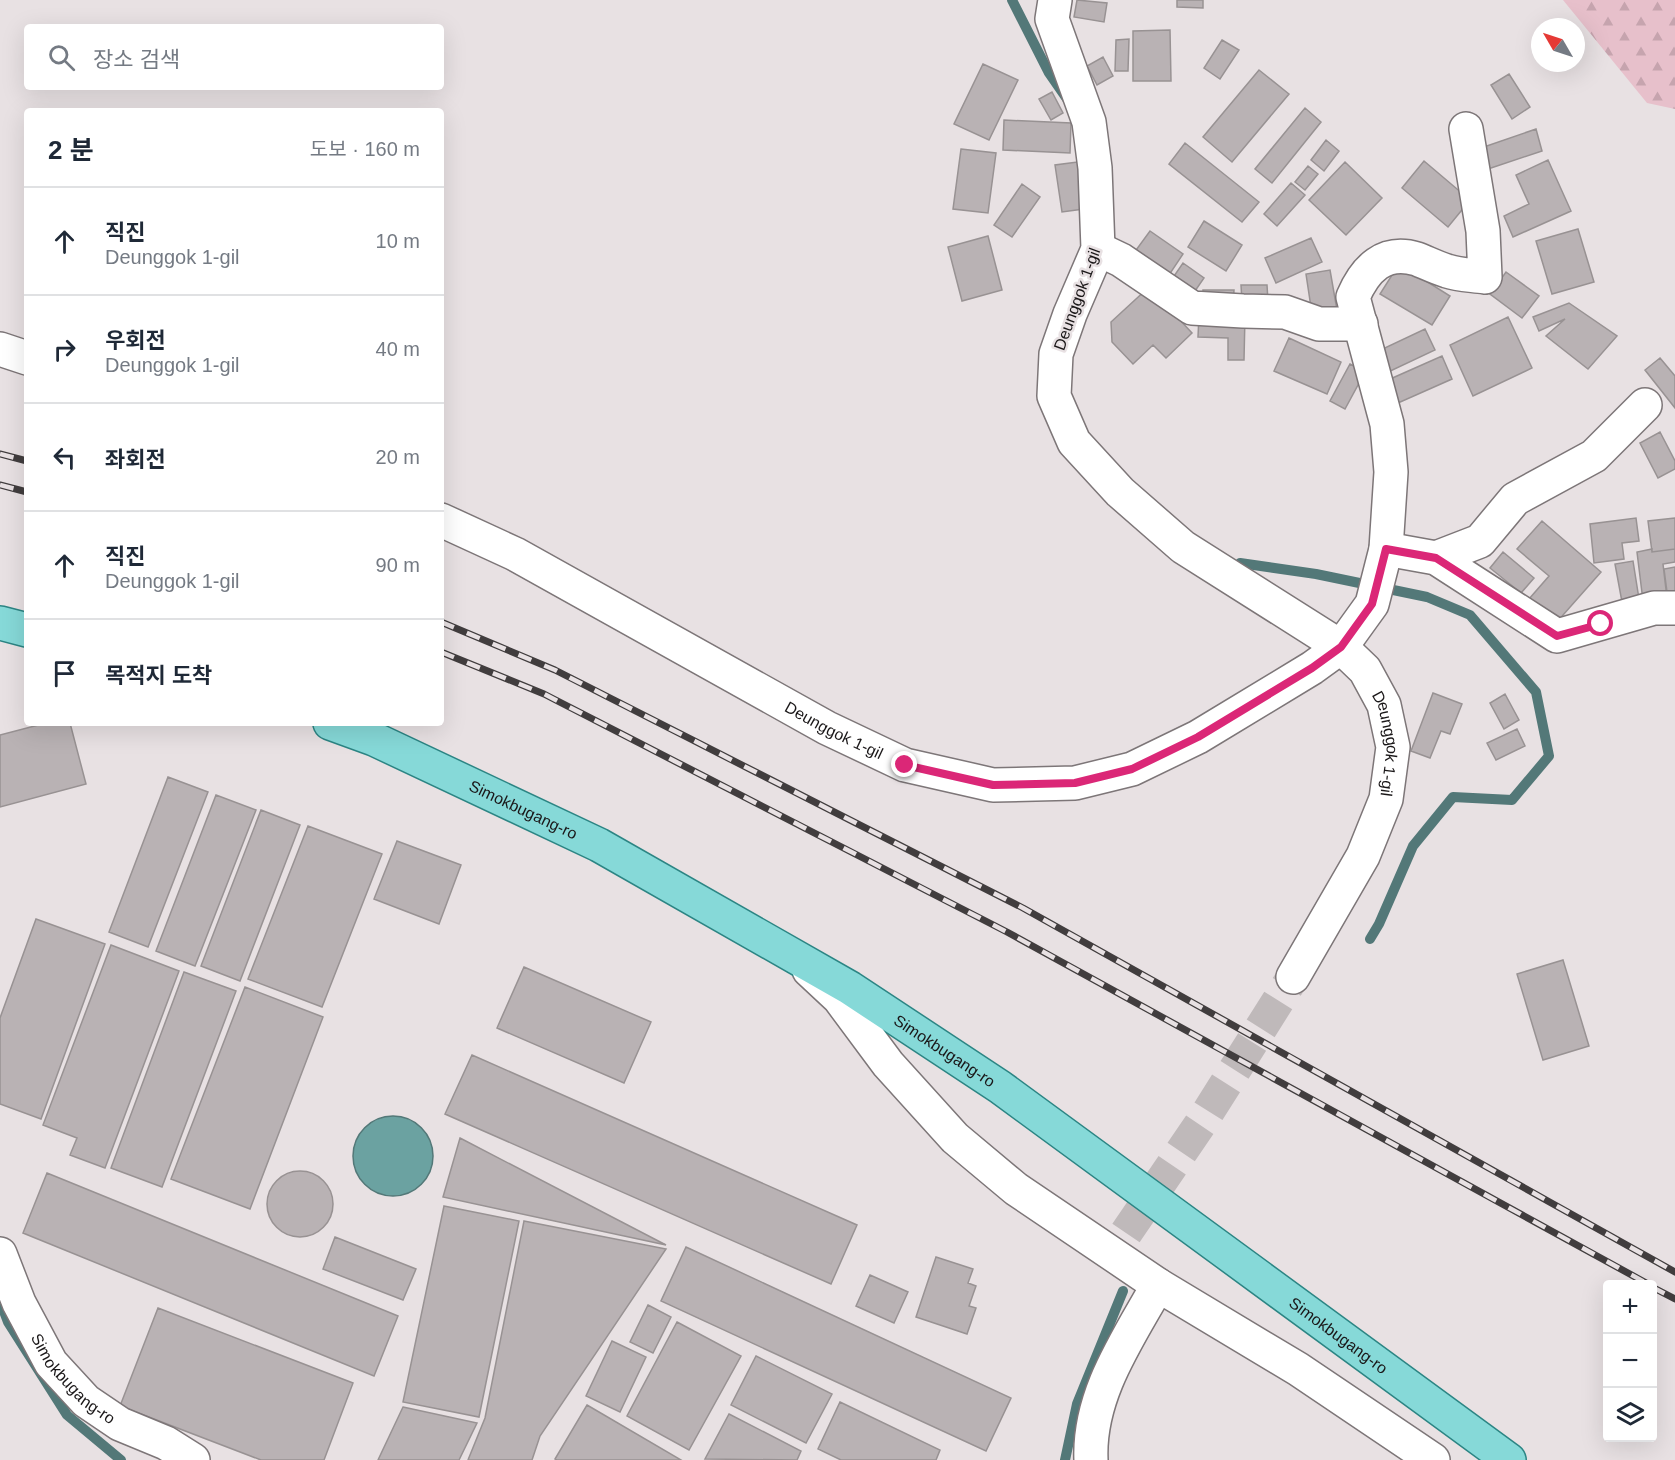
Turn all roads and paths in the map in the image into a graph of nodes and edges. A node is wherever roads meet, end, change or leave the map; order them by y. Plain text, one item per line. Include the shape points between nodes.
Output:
1 (1055, 0) edge
2 (1466, 129) dead end
3 (1098, 249) junction
4 (1360, 324) junction
5 (0, 350) edge
6 (24, 356) edge
7 (1645, 405) dead end
8 (444, 520) edge
9 (1384, 557) junction
10 (1436, 558) junction
11 (1675, 608) edge
12 (0, 623) edge
13 (24, 629) edge
14 (1341, 647) junction
15 (338, 726) edge
16 (795, 957) junction
17 (1293, 977) tunnel mouth
18 (0, 1254) edge
19 (1158, 1285) junction
20 (193, 1460) edge
21 (1090, 1460) edge
22 (1433, 1460) edge
23 (1509, 1460) edge

1 - 3 street, Deunggok 1-gil via 1052,19 1089,122
2 - 4 street via 1485,277 1448,272 1396,255 1372,266 1361,279 1353,297
3 - 4 street via 1192,308 1285,312 1319,324
3 - 14 street, Deunggok 1-gil via 1056,354 1054,396 1074,442 1120,492 1183,547
4 - 9 street via 1387,424 1391,472
5 - 6 street
7 - 10 street via 1594,456 1515,499 1480,541
8 - 14 street, Deunggok 1-gil via 515,554 837,733 905,765 993,785 1075,783 1132,769 1198,737
9 - 10 street
9 - 14 street via 1372,604
10 - 11 street via 1557,636 1654,608
12 - 13 main road
14 - 17 street, Deunggok 1-gil via 1365,670 1384,705 1393,747 1386,799 1363,856
15 - 16 main road, Simokbugang-ro via 600,845
16 - 19 street via 839,998 888,1064 954,1138 1016,1189 1119,1243
16 - 23 main road, Simokbugang-ro via 850,988 1000,1087
18 - 20 street, Simokbugang-ro via 51,1363 86,1401 120,1424 166,1443
19 - 21 street via 1103,1385
19 - 22 street via 1298,1369

